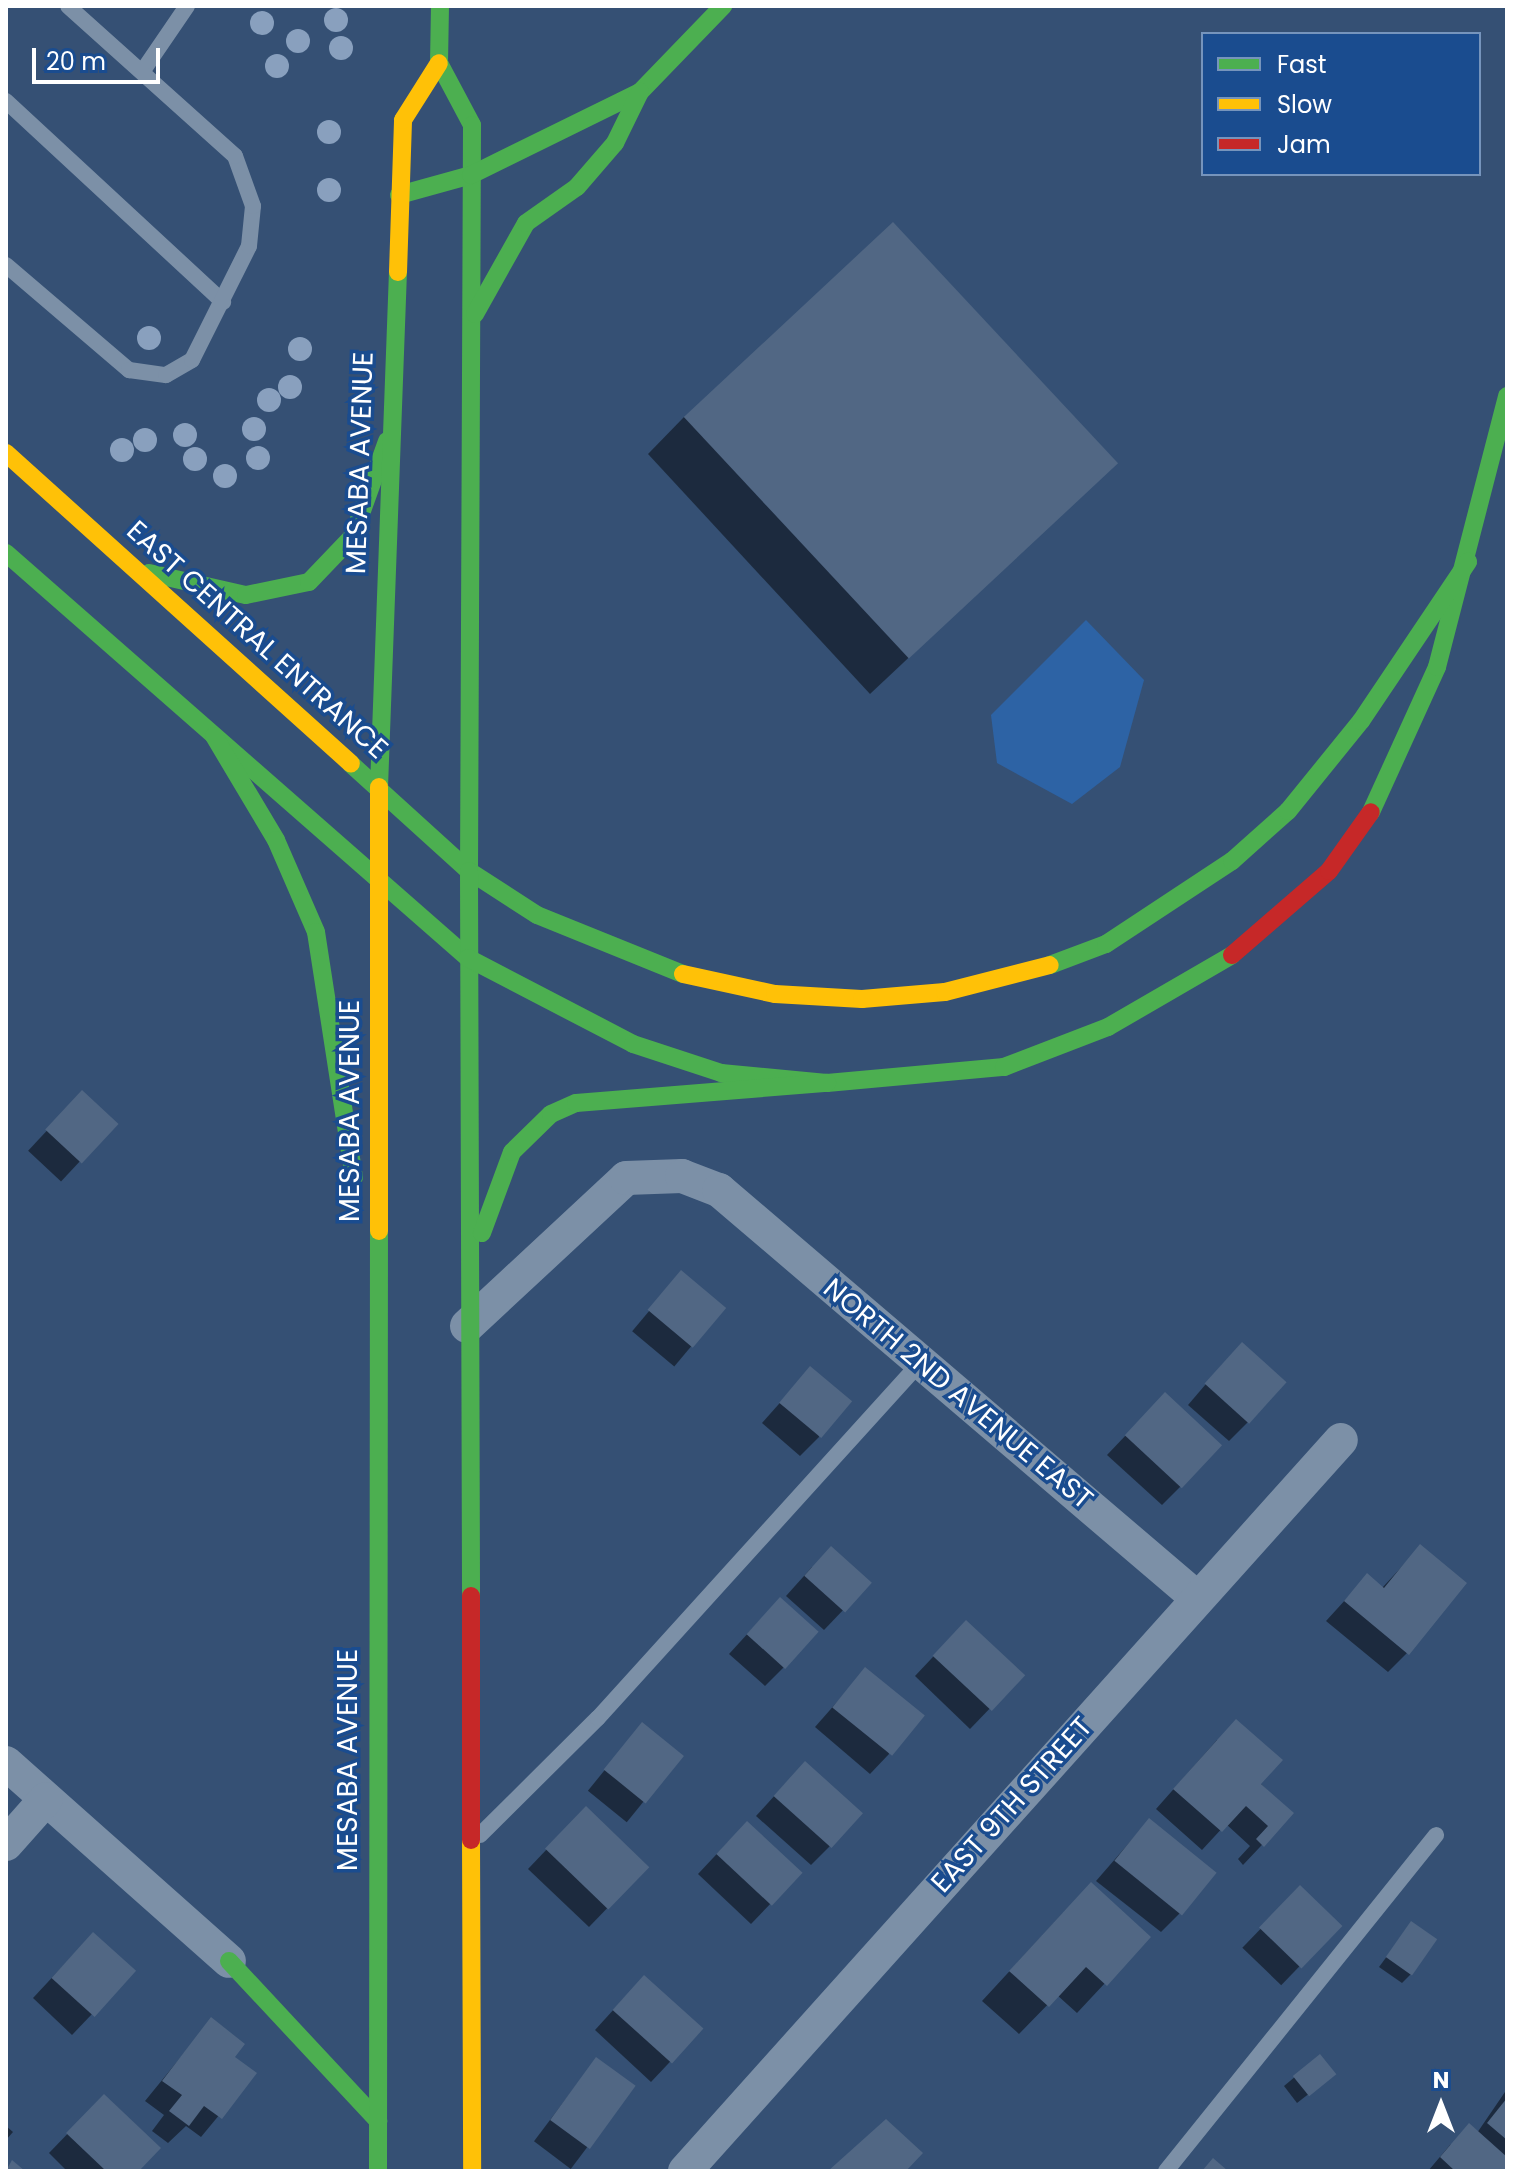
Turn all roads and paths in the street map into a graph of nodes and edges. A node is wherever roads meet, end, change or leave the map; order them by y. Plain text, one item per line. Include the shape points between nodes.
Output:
1 (68, 6) edge
2 (187, 6) edge
3 (440, 6) edge
4 (723, 6) edge
5 (439, 63) junction
6 (142, 72) junction
7 (640, 92) junction
8 (6, 101) edge
9 (471, 175) junction
10 (399, 195) junction
11 (6, 265) edge
12 (223, 302) junction
13 (470, 323) junction
14 (1507, 396) edge
15 (387, 441) junction
16 (6, 453) edge
17 (6, 553) edge
18 (1468, 562) junction
19 (138, 570) junction
20 (214, 736) junction
21 (379, 787) junction
22 (469, 871) junction
23 (379, 883) junction
24 (468, 958) junction
25 (827, 1083) junction
26 (467, 1310) junction
27 (376, 1347) junction
28 (921, 1362) junction
29 (1341, 1440) dead end
30 (1197, 1598) junction
31 (6, 1763) edge
32 (46, 1799) junction
33 (1436, 1835) dead end
34 (6, 1844) edge
35 (470, 1845) junction
36 (229, 1961) joint
37 (378, 2121) junction
38 (378, 2171) edge
39 (472, 2171) edge
40 (685, 2171) edge
41 (1166, 2171) edge

1 - 6 lane
2 - 6 lane
3 - 5 main road
4 - 7 main road
5 - 9 main road via 472,125
5 - 10 main road, MESABA AVENUE via 403,120
6 - 12 lane via 235,156 249,186 249,246
7 - 9 main road
7 - 13 main road via 615,143 577,187 526,223
8 - 12 lane
9 - 10 main road
9 - 13 main road
10 - 15 main road, MESABA AVENUE
11 - 12 lane via 102,350 146,375 166,375 192,360
13 - 22 main road
14 - 18 main road
15 - 19 main road via 353,536 309,582 246,595
15 - 21 main road, MESABA AVENUE
16 - 19 main road, EAST CENTRAL ENTRANCE
17 - 20 main road
18 - 22 main road, EAST CENTRAL ENTRANCE via 1361,721 1288,811 1153,915 1106,944 1033,972 889,997 775,994 604,947
18 - 25 main road via 1417,724 1381,799 1329,871 1268,930 1190,984 1108,1027 1004,1067 922,1080
19 - 21 main road, EAST CENTRAL ENTRANCE
20 - 23 main road
20 - 27 main road via 276,840 316,932 334,1021
21 - 22 main road, EAST CENTRAL ENTRANCE
21 - 23 main road, MESABA AVENUE
22 - 24 main road
23 - 24 main road
23 - 27 main road, MESABA AVENUE
24 - 25 main road via 633,1044 721,1073
24 - 26 main road
25 - 26 main road via 612,1097 551,1114 528,1133 497,1177
26 - 28 street, NORTH 2ND AVENUE EAST via 626,1178 682,1176 719,1190
26 - 35 main road
27 - 37 main road, MESABA AVENUE
28 - 30 street, NORTH 2ND AVENUE EAST
28 - 35 lane via 598,1718
29 - 30 street, EAST 9TH STREET
30 - 40 street, EAST 9TH STREET
31 - 32 street
32 - 34 street
32 - 36 street
33 - 41 lane
35 - 39 main road
36 - 37 main road
37 - 38 main road, MESABA AVENUE

